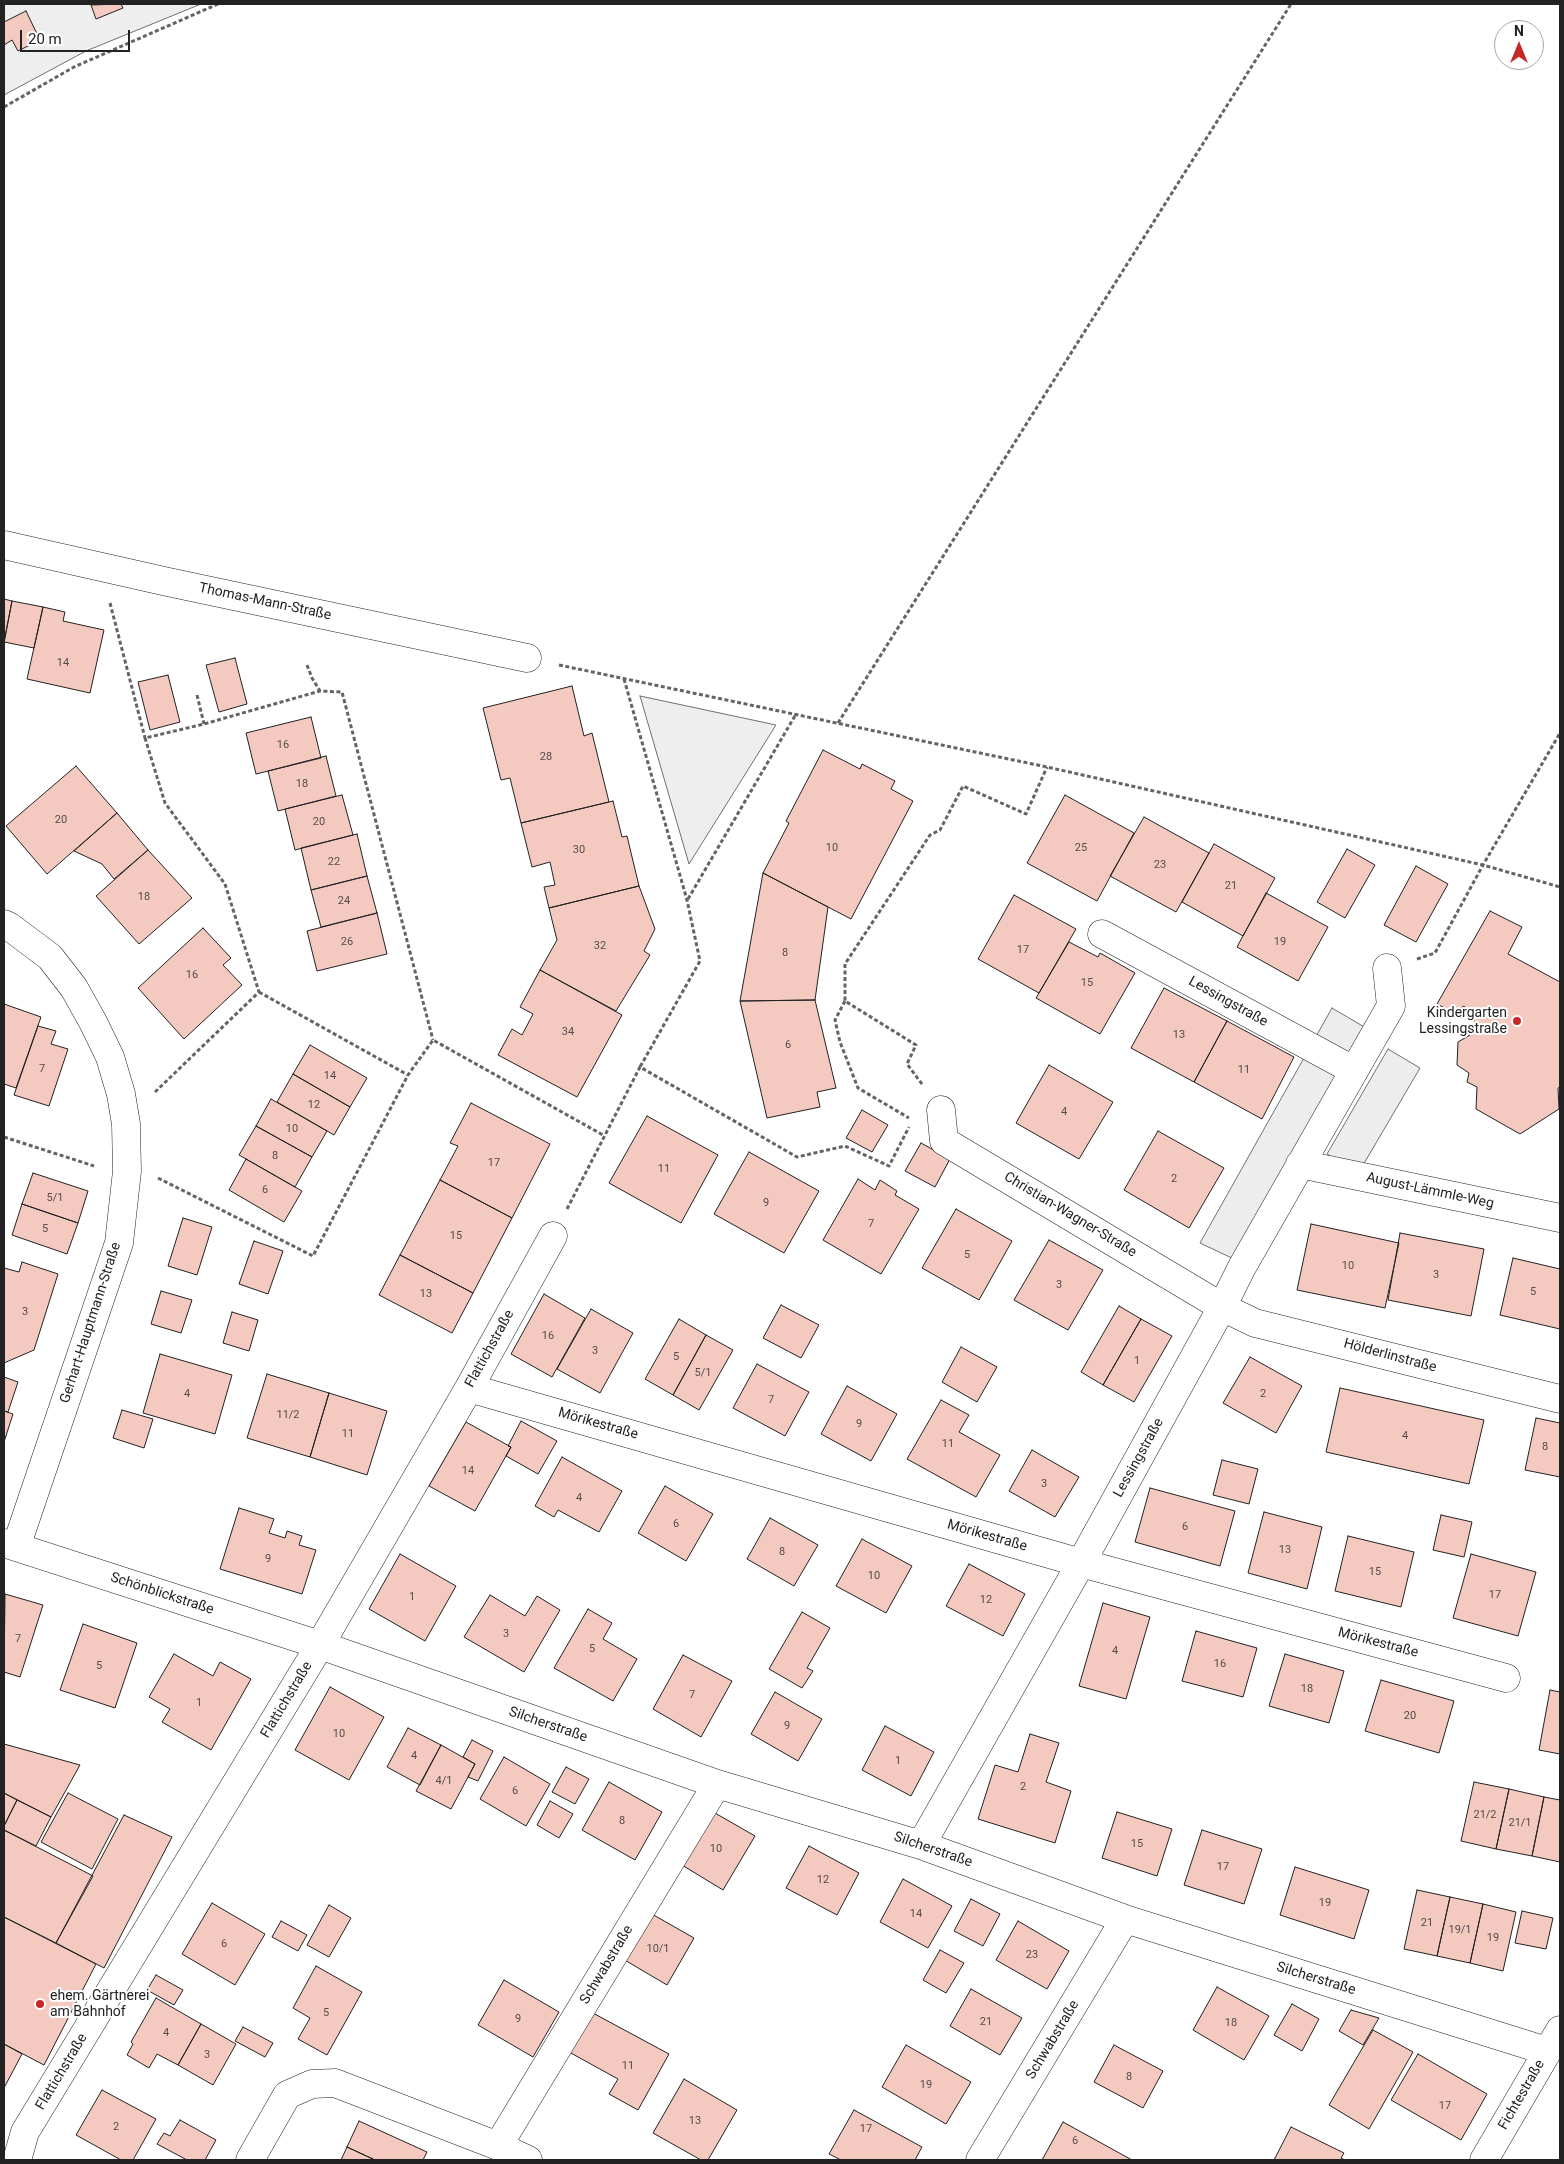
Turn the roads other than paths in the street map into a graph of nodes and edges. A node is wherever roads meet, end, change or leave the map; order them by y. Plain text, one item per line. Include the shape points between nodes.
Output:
1 (4, 545) edge
2 (527, 658) road end
3 (4, 924) edge
4 (1102, 934) dead end
5 (1388, 968) road end
6 (1353, 1070) junction
7 (941, 1110) road end
8 (1300, 1164) junction
9 (1560, 1218) edge
10 (553, 1236) road end
11 (1222, 1307) junction
12 (469, 1388) junction
13 (1560, 1399) edge
14 (10, 1545) edge
15 (1081, 1562) junction
16 (320, 1645) junction
17 (1506, 1678) dead end
18 (717, 1784) junction
19 (921, 1845) junction
20 (1125, 1919) junction
21 (1554, 2040) edge
22 (498, 2146) junction
23 (17, 2160) edge
24 (250, 2160) edge
25 (528, 2160) edge
26 (980, 2160) edge
27 (1484, 2160) edge

1 - 2 street, Thomas-Mann-Straße
3 - 14 street, Gerhart-Hauptmann-Straße via 50,957 74,988 110,1057 126,1124 127,1171 119,1243
4 - 6 street, Lessingstraße
5 - 6 street, Lessingstraße via 1391,1006
6 - 8 street, Lessingstraße
7 - 11 street, Christian-Wagner-Straße via 944,1141
8 - 9 street, August-Lämmle-Weg
8 - 11 street, Lessingstraße
10 - 12 street, Flattichstraße
11 - 13 street, Hölderlinstraße via 1255,1323
11 - 15 street, Lessingstraße
12 - 15 street, Mörikestraße
12 - 16 street, Flattichstraße
14 - 16 street, Schönblickstraße
15 - 17 street, Mörikestraße
15 - 19 street, Lessingstraße
16 - 18 street, Silcherstraße
16 - 23 street, Flattichstraße via 25,2132
18 - 19 street, Silcherstraße
18 - 22 street, Schwabstraße
19 - 20 street, Silcherstraße
20 - 21 street, Silcherstraße
20 - 26 street, Schwabstraße
21 - 27 street, Fichtestraße
22 - 24 street via 335,2084 312,2084 288,2095
22 - 25 street

